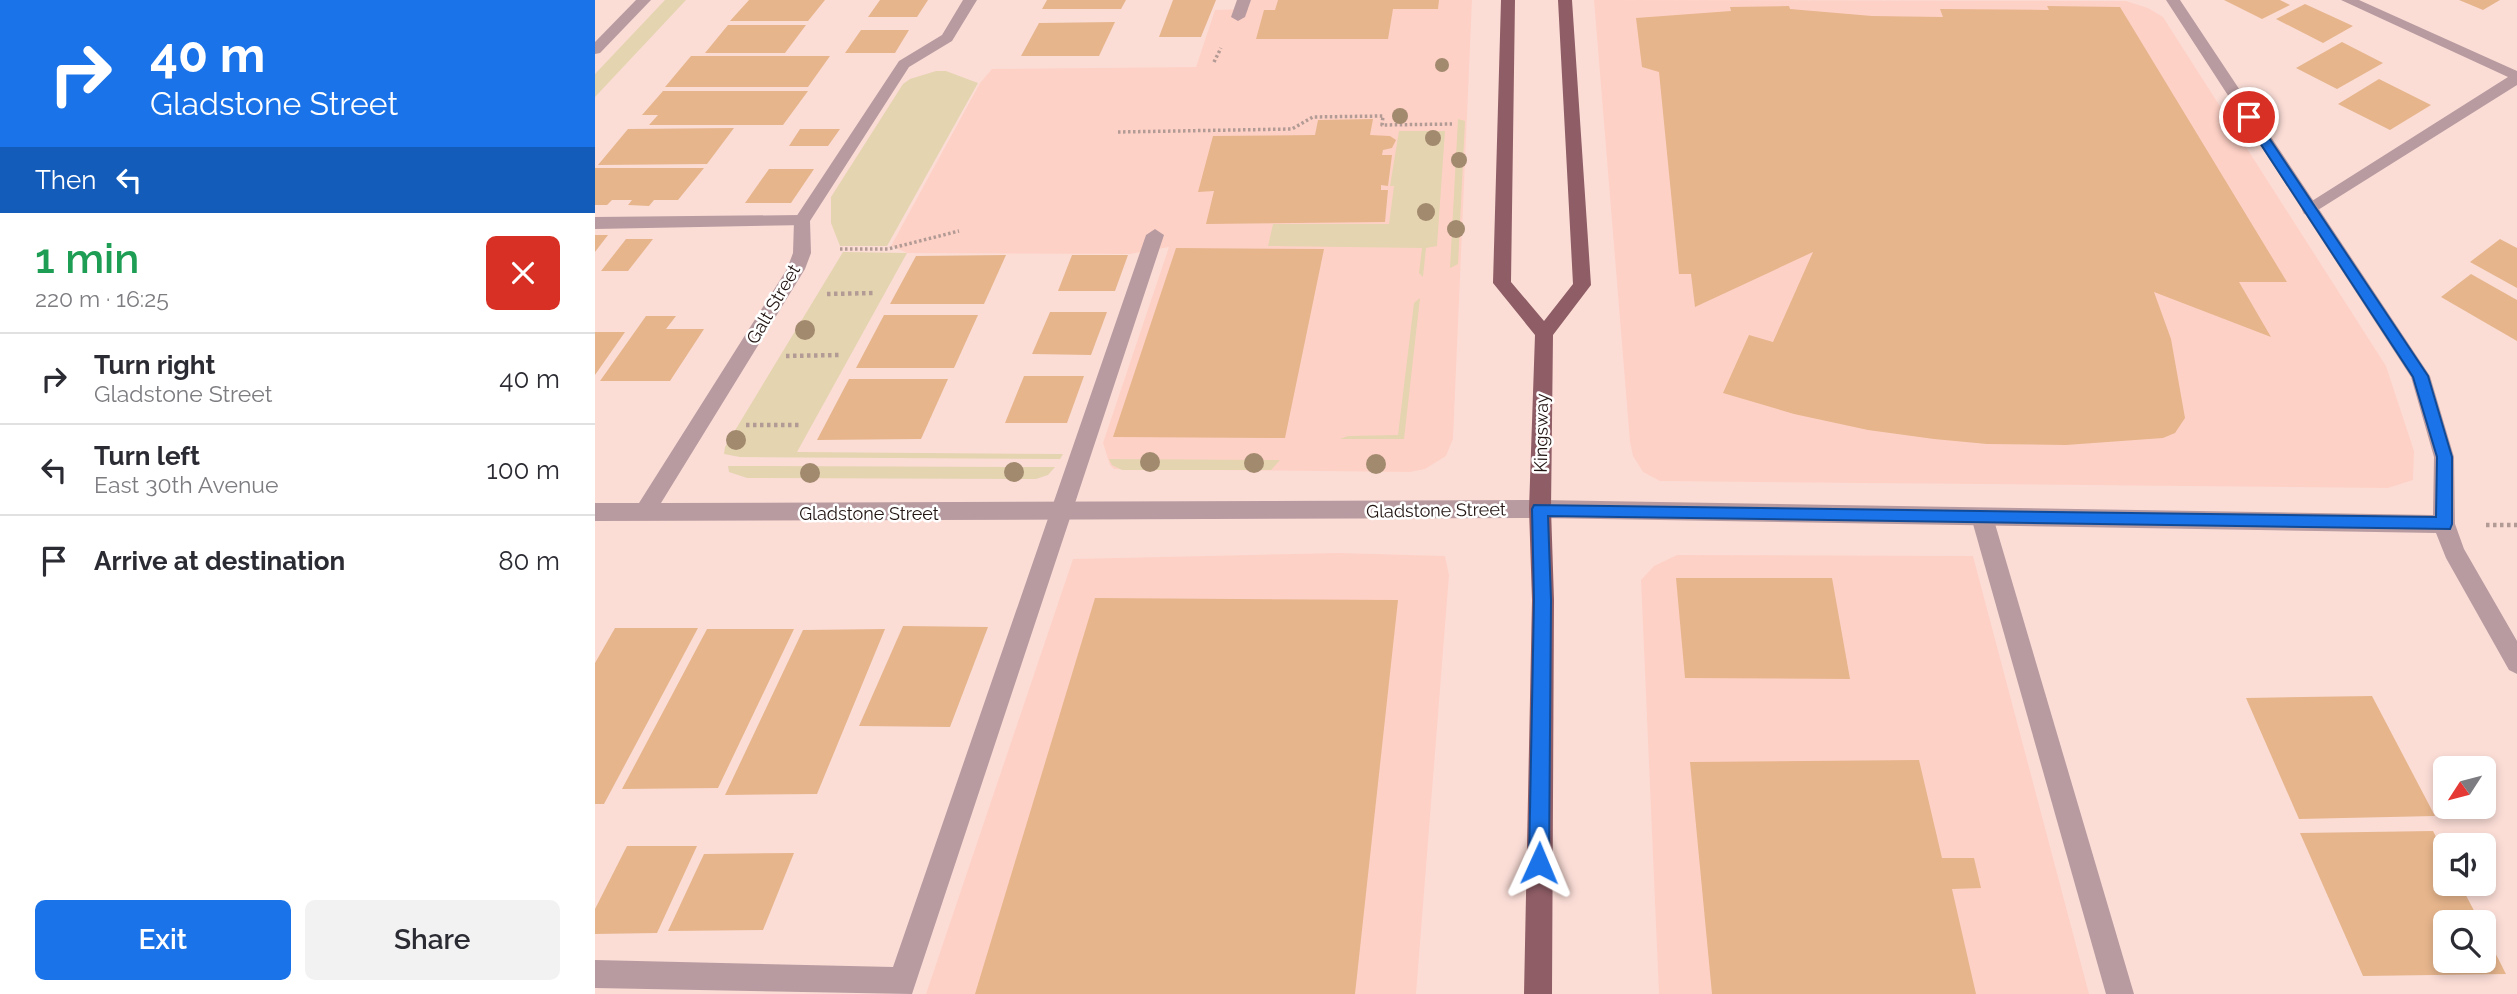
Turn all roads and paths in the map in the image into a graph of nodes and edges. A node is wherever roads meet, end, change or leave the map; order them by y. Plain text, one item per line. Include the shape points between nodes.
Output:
1 (644, 0) edge
2 (970, 0) edge
3 (1244, 0) edge
4 (1508, 0) edge
5 (1565, 0) edge
6 (2173, 0) edge
7 (2348, 0) edge
8 (1238, 17) dead end
9 (595, 50) edge
10 (2517, 77) edge
11 (1452, 124) dead end
12 (1118, 132) dead end
13 (2309, 210) junction
14 (802, 221) junction
15 (595, 223) edge
16 (959, 231) dead end
17 (1155, 235) dead end
18 (802, 253) junction
19 (1543, 334) junction
20 (801, 425) dead end
21 (698, 426) junction
22 (1540, 509) junction
23 (595, 512) edge
24 (644, 513) junction
25 (1060, 513) junction
26 (1982, 517) junction
27 (2444, 524) junction
28 (2487, 525) dead end
29 (2517, 526) edge
30 (2517, 663) edge
31 (595, 974) edge
32 (901, 987) edge
33 (1538, 994) edge
34 (2120, 994) edge

1 - 9 street
2 - 14 street via 947,38 904,64
3 - 8 street
4 - 19 main road via 1502,283
5 - 19 main road via 1582,285
6 - 13 street
7 - 10 street
10 - 13 street
11 - 12 path via 1382,125 1384,116 1313,117 1292,129
13 - 27 street via 2420,376 2444,457
14 - 15 street
14 - 18 street, Galt Street
16 - 18 path via 888,250
17 - 25 street
18 - 21 street, Galt Street
19 - 22 main road, Kingsway
20 - 21 path
21 - 24 street, Galt Street
22 - 25 street, Gladstone Street
22 - 26 street, Gladstone Street
22 - 33 main road, Kingsway
23 - 24 street, Gladstone Street
24 - 25 street, Gladstone Street
25 - 32 street
26 - 27 street, Gladstone Street
26 - 34 street
27 - 30 street via 2454,552
28 - 29 path
31 - 32 street

